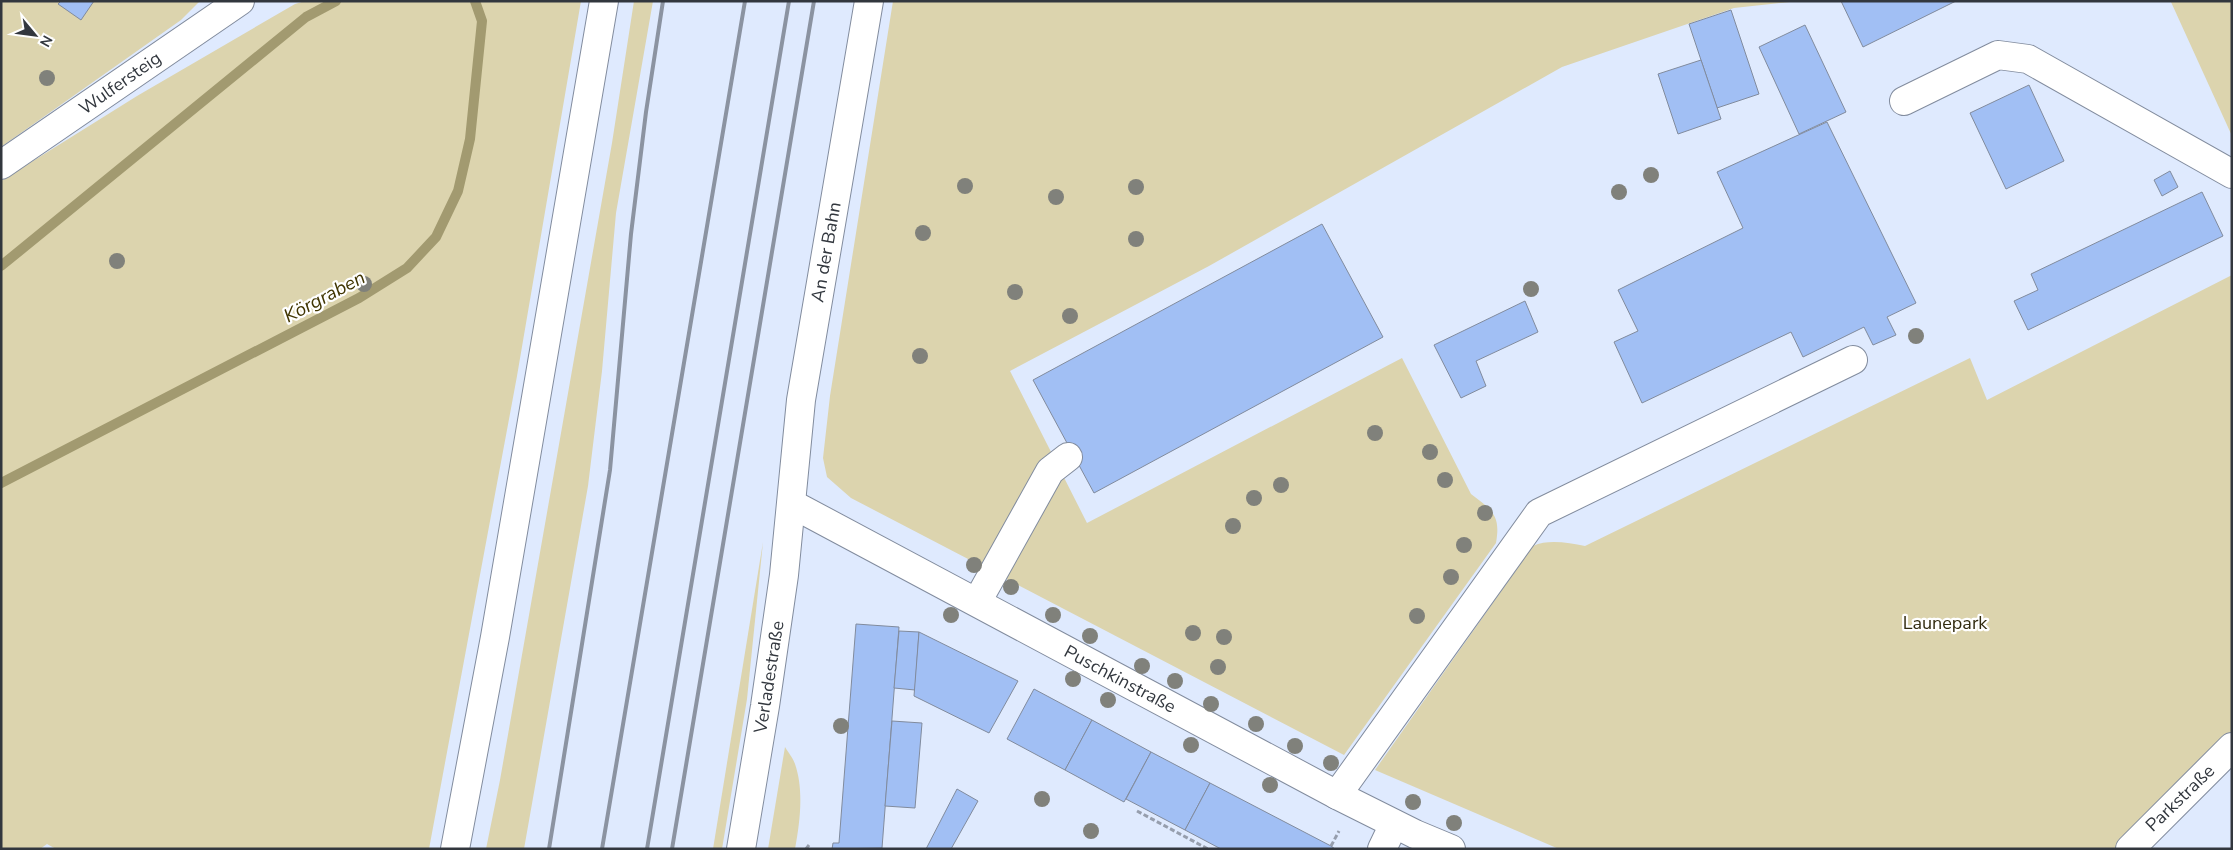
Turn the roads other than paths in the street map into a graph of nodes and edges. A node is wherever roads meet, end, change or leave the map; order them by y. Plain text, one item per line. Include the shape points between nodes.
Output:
1 (240, 1) edge
2 (604, 1) edge
3 (869, 1) edge
4 (1904, 101) dead end
5 (1, 165) edge
6 (2232, 174) edge
7 (1853, 360) dead end
8 (1068, 457) dead end
9 (792, 504) junction
10 (978, 602) junction
11 (2232, 747) edge
12 (1337, 795) junction
13 (1394, 824) junction
14 (455, 849) edge
15 (741, 849) edge
16 (1382, 849) edge
17 (1451, 849) edge
18 (2130, 849) edge

1 - 5 street, Wulfersteig
2 - 14 street via 495,637
3 - 9 street, An der Bahn via 801,400
4 - 6 street via 1998,55 2028,59
7 - 12 street via 1539,513
8 - 10 street via 1050,471
9 - 10 street, Puschkinstraße
9 - 15 street, Verladestraße via 766,706
10 - 12 street, Puschkinstraße
11 - 18 street, Parkstraße
12 - 13 street, Puschkinstraße
13 - 16 street
13 - 17 street, Puschkinstraße

